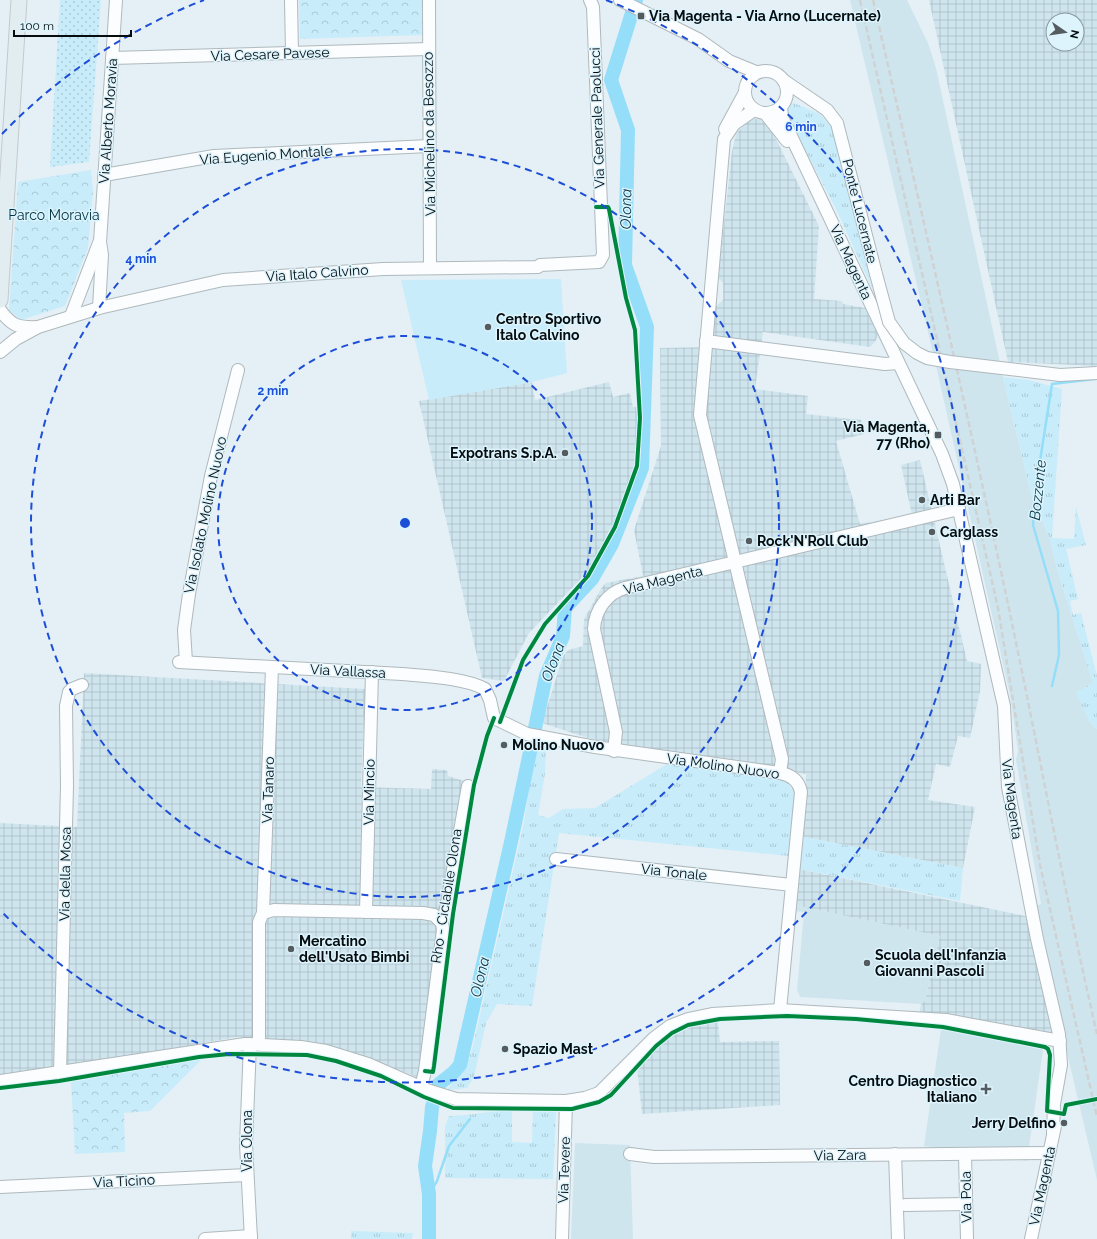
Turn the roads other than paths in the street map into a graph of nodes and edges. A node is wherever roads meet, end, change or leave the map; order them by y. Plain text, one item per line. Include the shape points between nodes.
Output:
1 (19, 0) edge
2 (116, 0) edge
3 (291, 0) edge
4 (429, 0) edge
5 (590, 0) edge
6 (629, 4) edge
7 (428, 49) junction
8 (292, 53) junction
9 (112, 58) junction
10 (729, 61) junction
11 (756, 72) junction
12 (783, 80) junction
13 (745, 89) junction
14 (783, 102) junction
15 (814, 102) junction
16 (760, 112) junction
17 (429, 146) junction
18 (723, 150) junction
19 (803, 162) junction
20 (104, 174) junction
21 (100, 242) junction
22 (601, 260) joint
23 (430, 268) junction
24 (0, 300) edge
25 (99, 308) junction
26 (0, 310) edge
27 (71, 316) junction
28 (38, 327) junction
29 (706, 341) junction
30 (0, 352) edge
31 (898, 363) junction
32 (238, 370) dead end
33 (1097, 373) edge
34 (959, 509) junction
35 (735, 562) junction
36 (183, 662) joint
37 (272, 668) junction
38 (372, 672) junction
39 (82, 685) dead end
40 (494, 718) joint
41 (614, 751) junction
42 (780, 773) junction
43 (468, 786) dead end
44 (556, 859) dead end
45 (792, 885) junction
46 (366, 912) junction
47 (263, 913) junction
48 (442, 923) junction
49 (780, 1010) junction
50 (1060, 1041) junction
51 (254, 1044) junction
52 (60, 1073) junction
53 (0, 1080) edge
54 (424, 1088) junction
55 (566, 1101) junction
56 (1049, 1153) junction
57 (630, 1154) dead end
58 (895, 1154) junction
59 (965, 1155) junction
60 (247, 1175) junction
61 (0, 1187) edge
62 (966, 1204) junction
63 (905, 1205) dead end
64 (251, 1238) edge
65 (205, 1239) edge
66 (562, 1239) edge
67 (898, 1239) edge
68 (967, 1239) edge
69 (1031, 1239) edge

1 - 24 main road
2 - 9 street, Via Alberto Moravia
3 - 8 street
4 - 7 street, Via Michelino da Besozzo
5 - 22 street, Via Generale Paolucci via 593,7 603,255
6 - 10 street via 698,39
7 - 8 street, Via Cesare Pavese
7 - 17 street, Via Michelino da Besozzo
8 - 9 street, Via Cesare Pavese
9 - 20 street, Via Alberto Moravia
10 - 11 street
10 - 13 street
11 - 12 street via 771,71
11 - 13 street via 751,76
12 - 14 street via 787,89
12 - 15 street, Ponte Lucernate
13 - 16 street via 747,102
13 - 18 street via 726,127 722,139
14 - 15 street, Ponte Lucernate
14 - 16 street via 774,111
14 - 19 street, Via Magenta via 782,117
15 - 33 street, Ponte Lucernate, bridge via 827,110 837,123 889,322 904,343 927,358 950,362 1060,375
16 - 18 street via 734,124 728,132
16 - 19 street, Via Magenta
17 - 20 street, Via Eugenio Montale via 214,156
17 - 23 street, Via Michelino da Besozzo
18 - 29 street
19 - 31 street, Via Magenta
20 - 21 street, Via Alberto Moravia
21 - 25 street, Via Alberto Moravia via 102,255
21 - 27 street, Via Alberto Moravia
22 - 23 street, Via Italo Calvino via 596,263 538,267
23 - 25 street, Via Italo Calvino via 223,280
25 - 27 street, Via Italo Calvino
26 - 28 street via 12,324
27 - 28 street, Via Italo Calvino
28 - 30 street via 16,338
29 - 31 street via 885,364
29 - 35 street via 700,415
31 - 34 street, Via Magenta via 942,454
32 - 36 street, Via Isolato Molino Nuovo via 211,476 188,594
34 - 35 street, Via Magenta
34 - 50 street, Via Magenta via 1004,706 1008,788
35 - 41 street, Via Magenta via 619,590 610,595 602,605 594,624 594,634 616,732
35 - 42 street via 782,759
36 - 37 street, Via Vallassa
37 - 38 street, Via Vallassa
37 - 47 street, Via Tanaro
38 - 40 street, Via Vallassa via 432,676 483,688 488,692
38 - 46 street, Via Mincio
39 - 52 street, Via della Mosa via 68,692 66,706 67,786
40 - 41 street, Via Molino Nuovo via 527,734
41 - 42 street, Via Molino Nuovo
42 - 45 street, Via Molino Nuovo via 794,780 801,792
43 - 48 street
44 - 45 street, Via Tonale
45 - 49 street, Via Molino Nuovo
46 - 47 street via 274,910
46 - 48 street via 430,914
47 - 51 street, Via Tanaro via 259,922
48 - 54 street
49 - 50 street via 860,1014 874,1011
49 - 55 street via 712,1014 670,1026 654,1038 599,1093
50 - 56 street, Via Magenta via 1061,1065 1053,1108 1053,1133
51 - 52 street via 191,1050
51 - 54 street via 326,1051 368,1064
51 - 60 street, Via Olona via 246,1144
52 - 53 street
54 - 55 street via 444,1096 468,1100
55 - 66 street, Via Tevere
56 - 59 street, Via Zara
56 - 69 street, Via Magenta
57 - 58 street, Via Zara via 654,1158
58 - 59 street, Via Zara
58 - 67 street
59 - 62 street, Via Pola
60 - 61 street, Via Ticino
60 - 64 street, Via Olona
62 - 63 street
62 - 68 street, Via Pola
64 - 65 street

